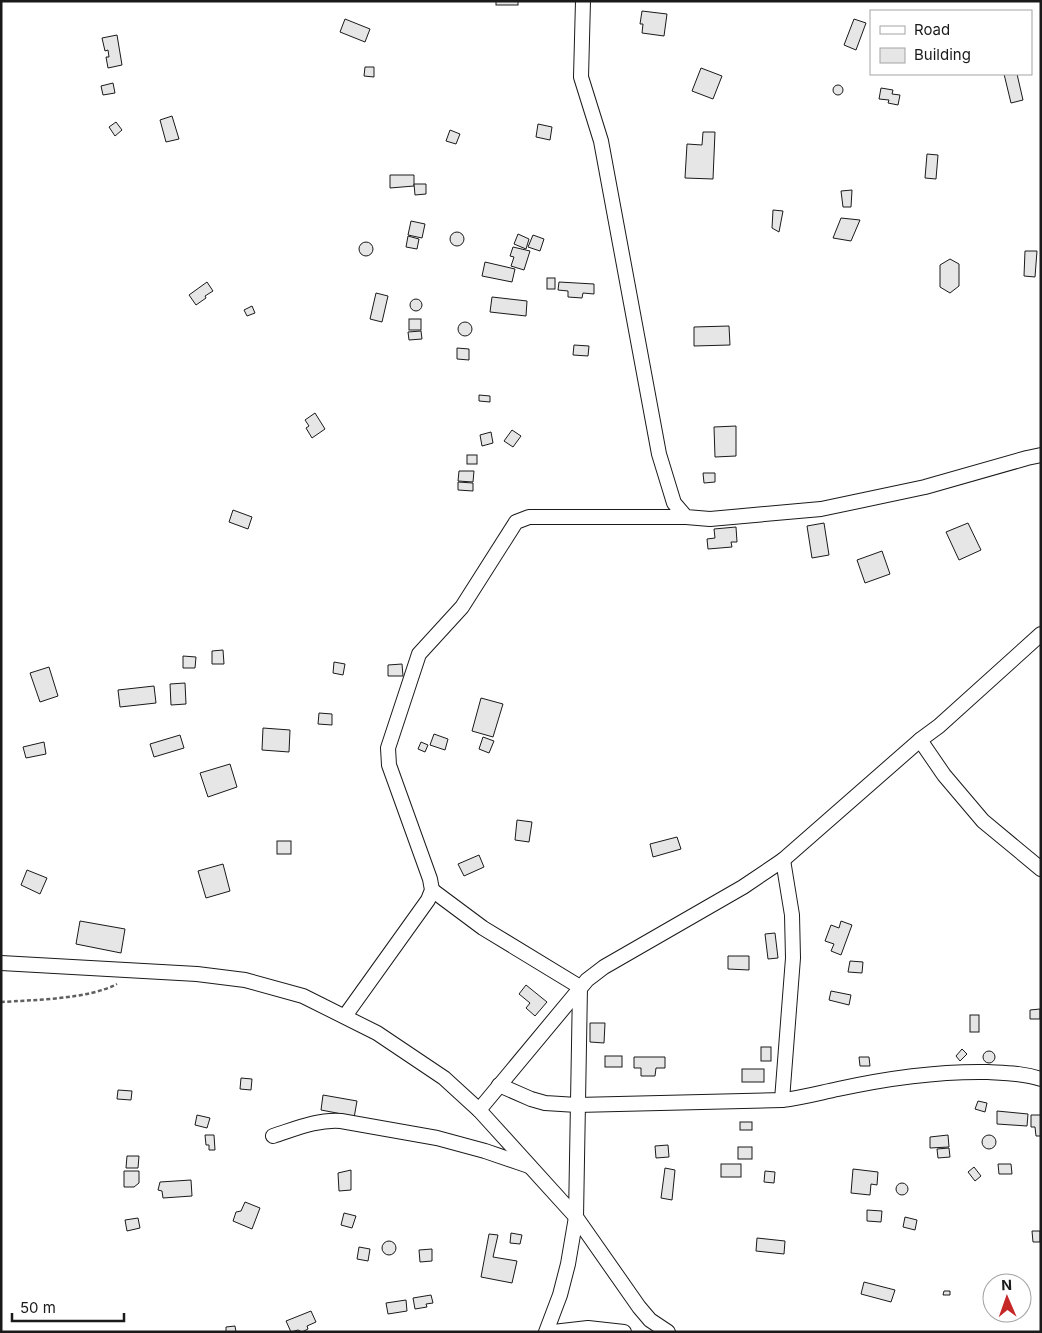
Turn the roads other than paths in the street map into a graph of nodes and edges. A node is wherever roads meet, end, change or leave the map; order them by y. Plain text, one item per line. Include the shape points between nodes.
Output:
1 (583, 1) edge
2 (1041, 455) edge
3 (686, 516) junction
4 (1041, 634) edge
5 (920, 740) junction
6 (783, 860) junction
7 (1041, 869) edge
8 (432, 890) junction
9 (1, 963) edge
10 (580, 987) junction
11 (345, 1016) junction
12 (1041, 1079) edge
13 (499, 1086) junction
14 (782, 1100) junction
15 (577, 1105) junction
16 (479, 1110) junction
17 (273, 1136) dead end
18 (532, 1167) junction
19 (576, 1217) junction
20 (546, 1332) edge
21 (553, 1332) edge
22 (624, 1332) edge
23 (668, 1332) edge

1 - 3 street via 581,77 601,141 659,454 674,503
2 - 3 street via 925,487 821,509 710,520
3 - 8 street via 529,516 520,519 462,607 419,654 388,753 390,771
4 - 5 street
5 - 6 street
5 - 7 street via 944,775 983,821
6 - 10 street via 743,887 604,967
6 - 14 street via 792,915 793,958
8 - 10 street via 483,928
8 - 11 street
9 - 11 street via 197,974 245,980 303,996
10 - 13 street
10 - 15 street
11 - 16 street via 422,1062
12 - 14 street via 1009,1073 917,1075
13 - 15 street via 546,1103
13 - 16 street
14 - 15 street
15 - 19 street
16 - 18 street
17 - 18 street via 330,1120 460,1143
18 - 19 street
19 - 20 street via 560,1295
19 - 23 street via 639,1307 650,1320
21 - 22 street via 588,1328

